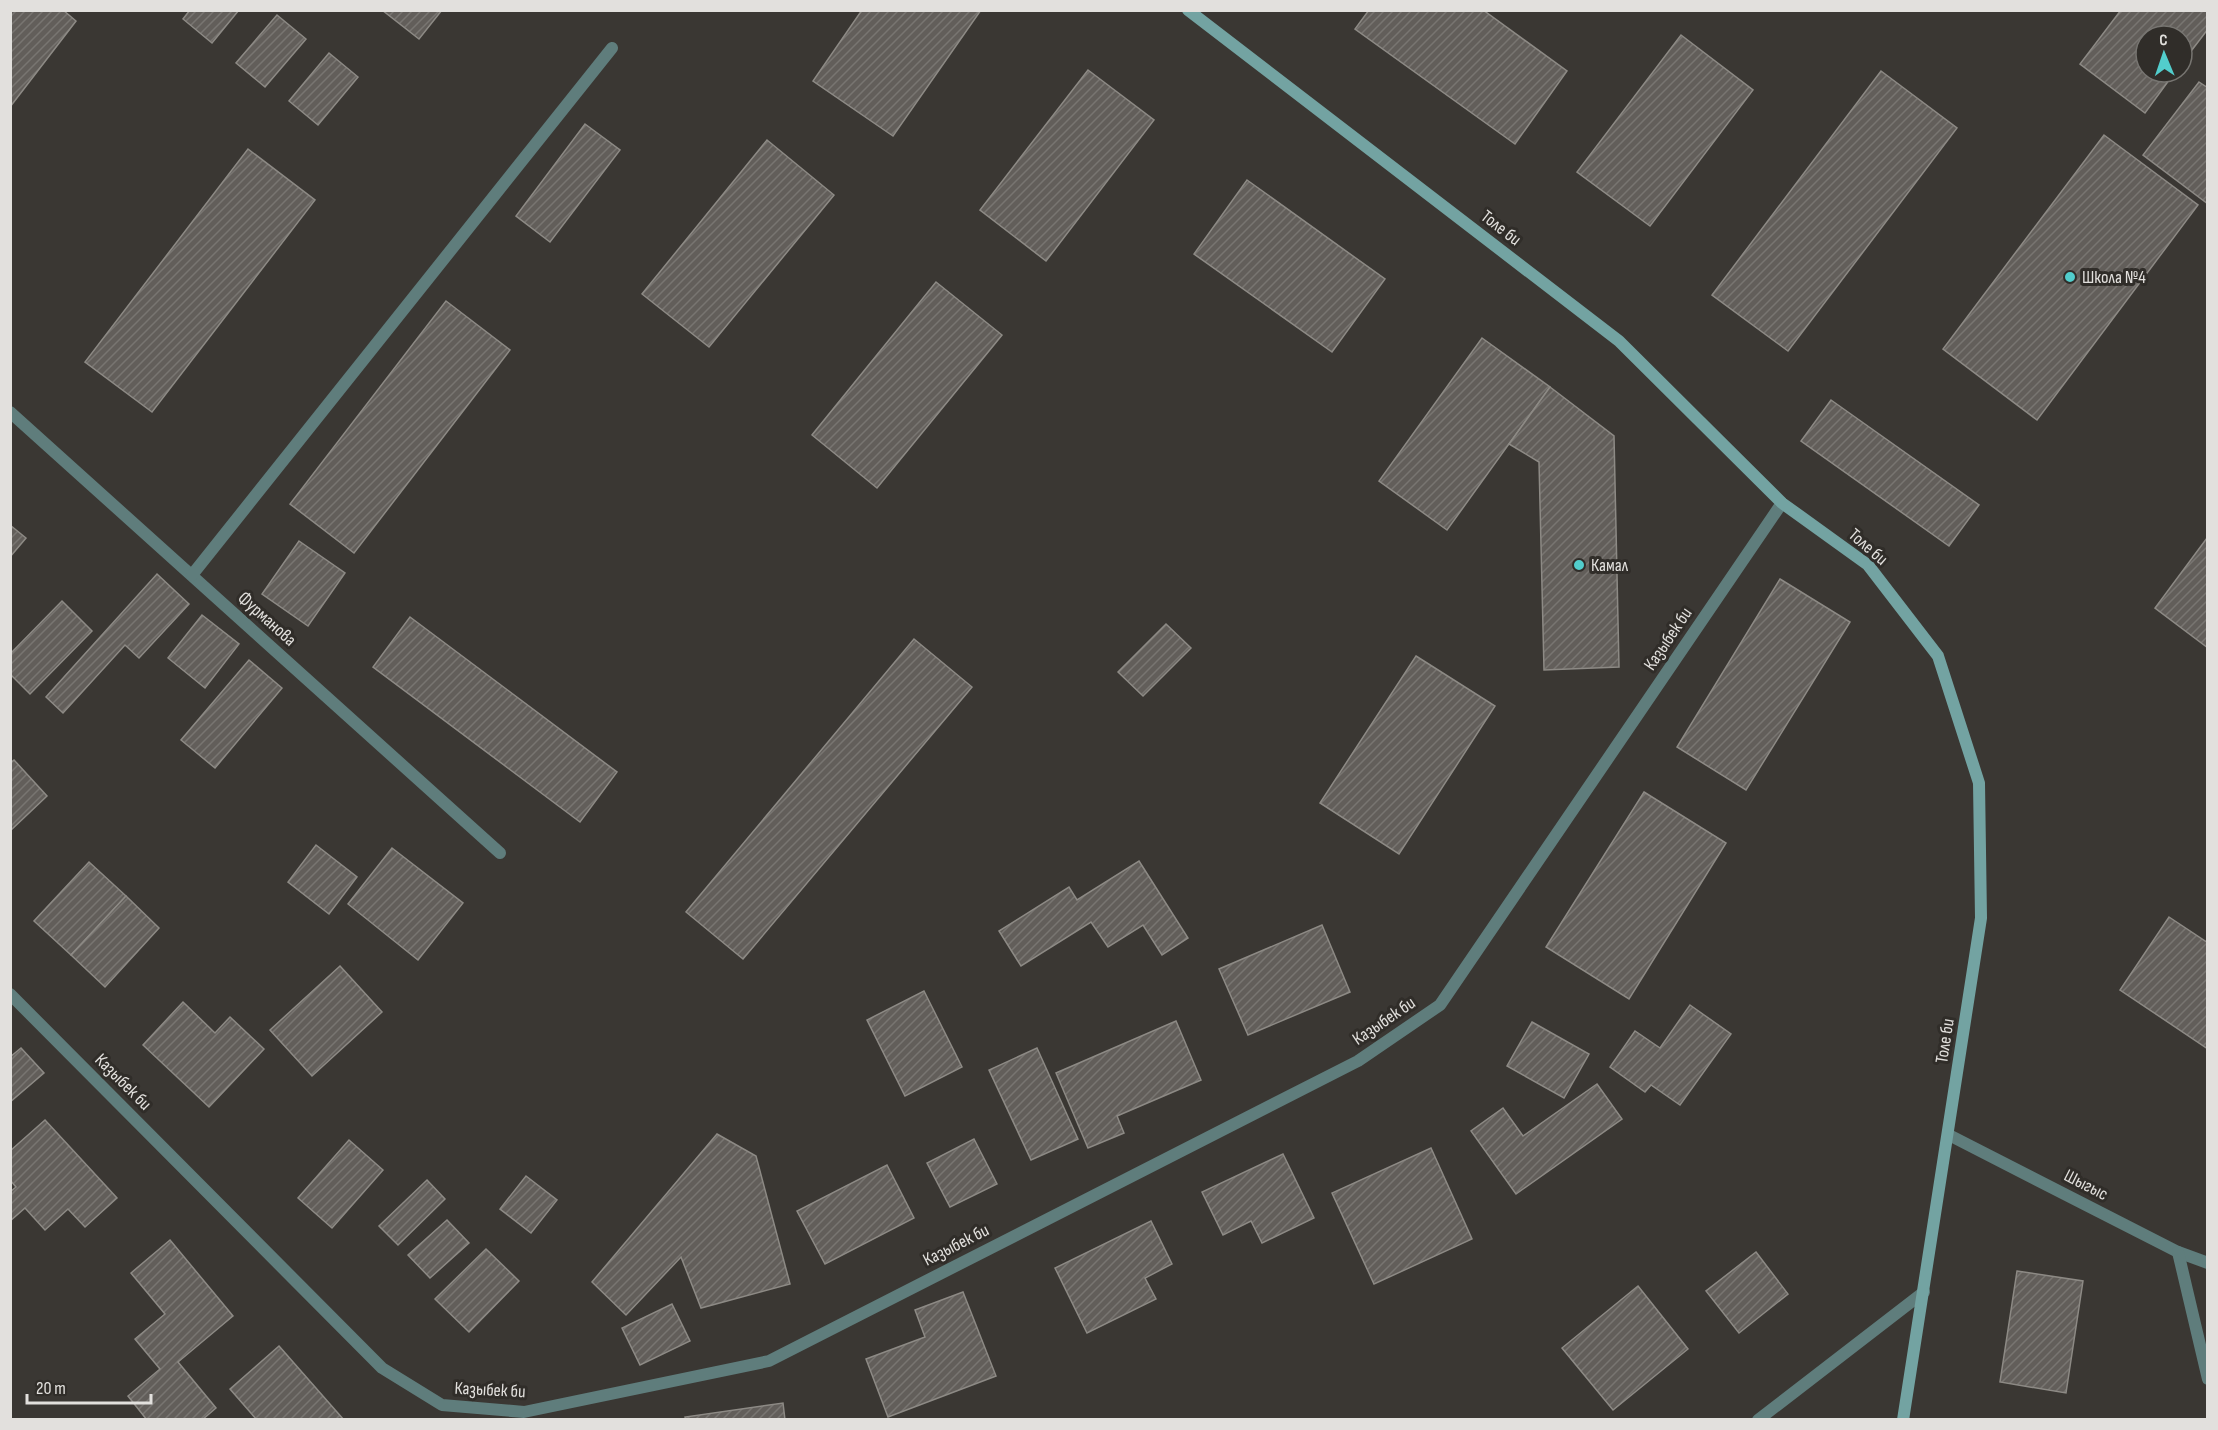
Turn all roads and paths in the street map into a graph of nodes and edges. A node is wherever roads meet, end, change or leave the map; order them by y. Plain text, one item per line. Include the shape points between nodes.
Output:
1 (1188, 10) edge
2 (612, 48) dead end
3 (10, 412) edge
4 (1782, 503) junction
5 (192, 575) junction
6 (500, 853) dead end
7 (10, 994) edge
8 (1948, 1135) junction
9 (2178, 1252) junction
10 (2208, 1263) edge
11 (1924, 1292) junction
12 (2208, 1379) edge
13 (1758, 1419) edge
14 (1903, 1419) edge

1 - 4 main road, Толе би via 1618,341
2 - 5 street
3 - 5 street, Фурманова
4 - 7 street, Казыбек би via 1440,1005 1358,1061 769,1361 524,1412 442,1405 382,1368
4 - 8 main road, Толе би via 1868,565 1938,656 1978,783 1981,918
5 - 6 street, Фурманова
8 - 9 street, Шыгыс
8 - 11 main road, Толе би
9 - 10 street, Шыгыс
9 - 12 street
11 - 13 street
11 - 14 main road, Толе би

